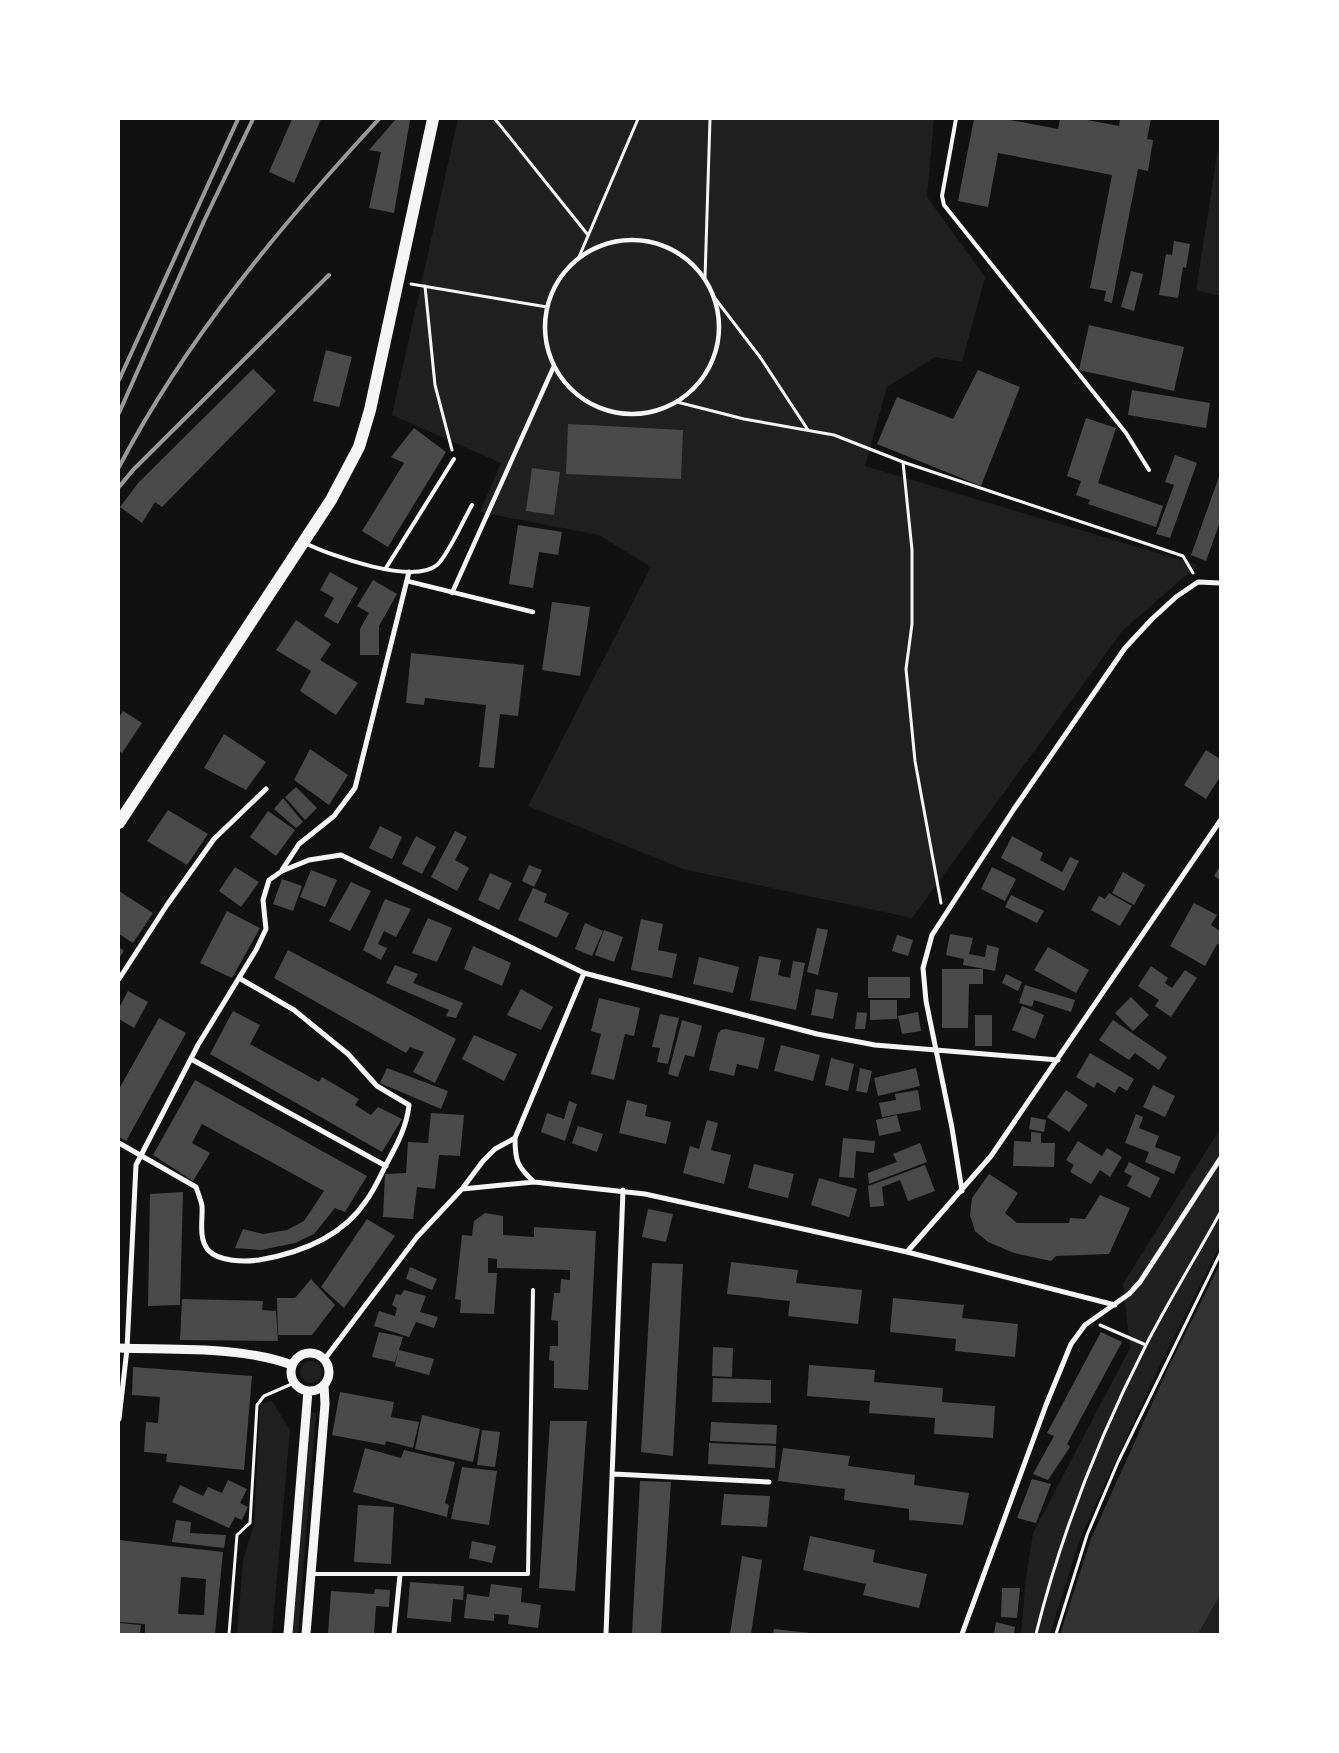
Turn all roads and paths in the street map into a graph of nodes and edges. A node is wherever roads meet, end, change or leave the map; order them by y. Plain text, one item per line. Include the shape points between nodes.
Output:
1 (433, 119) edge
2 (495, 119) edge
3 (638, 119) edge
4 (710, 119) edge
5 (956, 119) edge
6 (588, 236) junction
7 (579, 257) junction
8 (705, 278) junction
9 (398, 282) junction
10 (425, 286) junction
11 (714, 297) junction
12 (547, 307) junction
13 (554, 366) junction
14 (678, 402) junction
15 (808, 430) junction
16 (454, 459) joint
17 (903, 462) junction
18 (1149, 470) dead end
19 (472, 506) dead end
20 (303, 542) junction
21 (386, 568) junction
22 (409, 572) junction
23 (407, 582) junction
24 (1198, 582) junction
25 (1220, 583) edge
26 (452, 592) junction
27 (533, 612) dead end
28 (266, 789) dead end
29 (1220, 821) edge
30 (119, 823) edge
31 (282, 870) junction
32 (944, 918) junction
33 (584, 973) junction
34 (239, 978) junction
35 (119, 979) edge
36 (935, 1049) junction
37 (191, 1059) junction
38 (1058, 1060) junction
39 (514, 1138) junction
40 (119, 1143) edge
41 (140, 1156) junction
42 (1220, 1159) edge
43 (386, 1166) junction
44 (534, 1182) junction
45 (462, 1189) junction
46 (624, 1190) junction
47 (962, 1191) junction
48 (1220, 1213) edge
49 (907, 1252) junction
50 (1220, 1254) edge
51 (533, 1290) dead end
52 (1115, 1305) junction
53 (1090, 1321) junction
54 (1146, 1345) junction
55 (123, 1348) edge
56 (324, 1360) junction
57 (292, 1365) junction
58 (294, 1384) junction
59 (324, 1385) junction
60 (308, 1392) junction
61 (119, 1419) edge
62 (614, 1474) junction
63 (769, 1482) dead end
64 (311, 1574) junction
65 (400, 1575) junction
66 (229, 1634) edge
67 (288, 1634) edge
68 (306, 1634) edge
69 (394, 1634) edge
70 (606, 1634) edge
71 (962, 1634) edge
72 (1036, 1634) edge
73 (1056, 1634) edge

1 - 9 main road
2 - 6 path
3 - 6 path
4 - 8 path
5 - 18 lane via 942,196 944,205 1126,433
6 - 7 path
7 - 8 street via 606,243 633,239 661,244 686,258
7 - 12 street via 559,279
8 - 11 street
9 - 10 path
9 - 20 main road via 359,447 342,482
10 - 12 path
10 - 16 path via 435,385
11 - 14 street via 720,332 714,360 699,384
11 - 15 path via 760,357
12 - 13 street via 545,337
13 - 14 street via 571,390 596,407 623,414 651,413
13 - 26 street
14 - 15 path via 744,419
15 - 17 path via 834,435
16 - 21 lane
17 - 24 path via 1183,556
17 - 32 path via 912,550 912,624 906,669 915,761
19 - 22 lane via 439,564 427,572
20 - 21 lane via 324,553
20 - 30 main road
21 - 22 lane
22 - 23 street
23 - 26 street
23 - 31 street via 356,788 334,816 299,844
24 - 25 street
24 - 32 street via 1176,597 1125,648 1014,808
26 - 27 street
28 - 35 street via 214,839
29 - 38 street
31 - 33 street via 308,860 342,855
31 - 34 street via 269,880 263,900 266,929
32 - 36 street via 932,936 923,968
33 - 36 street via 817,1034 876,1045
33 - 39 street
34 - 37 street
34 - 43 street via 294,1010 348,1054 377,1086 409,1105 408,1118
36 - 38 street
36 - 47 street
37 - 41 street
37 - 43 street
38 - 47 street via 991,1156
39 - 44 street via 515,1159
39 - 45 street via 495,1149
40 - 41 street
41 - 43 street via 196,1187 202,1205 202,1236 209,1250 223,1258 247,1262 285,1255 318,1243 342,1227 366,1202
41 - 55 street via 136,1164
42 - 52 street via 1140,1282
44 - 45 street
44 - 46 street
45 - 56 street via 417,1237
46 - 49 street
46 - 62 street
47 - 49 street
48 - 54 path
49 - 52 street
50 - 73 path via 1118,1462 1087,1535
51 - 65 lane via 528,1574
52 - 53 street
53 - 54 path
53 - 71 street via 1078,1332 1060,1368
54 - 72 path via 1079,1493
55 - 57 street via 256,1356
55 - 61 street
56 - 57 street via 307,1354
56 - 59 street via 329,1375
57 - 58 street
58 - 60 street
58 - 66 path via 264,1396 257,1405 250,1523 237,1535
59 - 60 street
59 - 64 street
60 - 67 street
62 - 63 street
62 - 70 street
64 - 65 lane
64 - 68 street
65 - 69 street

